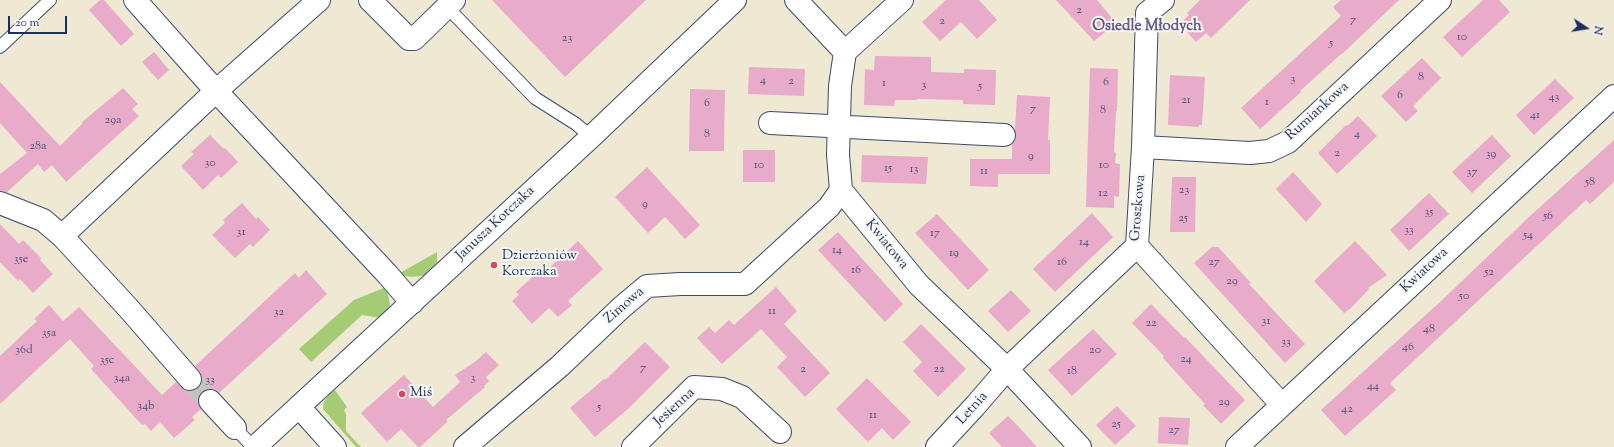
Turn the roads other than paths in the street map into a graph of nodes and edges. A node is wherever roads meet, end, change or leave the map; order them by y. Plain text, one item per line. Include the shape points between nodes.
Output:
1 (50, 0) edge
2 (135, 0) edge
3 (318, 0) edge
4 (370, 0) edge
5 (736, 0) edge
6 (796, 0) edge
7 (902, 0) edge
8 (1440, 0) edge
9 (450, 3) edge
10 (1148, 4) edge
11 (0, 47) edge
12 (845, 52) junction
13 (216, 91) junction
14 (1614, 96) edge
15 (770, 122) dead end
16 (840, 126) junction
17 (1004, 135) dead end
18 (591, 137) junction
19 (1144, 147) junction
20 (841, 190) junction
21 (0, 203) edge
22 (62, 236) junction
23 (1137, 246) junction
24 (412, 303) junction
25 (1007, 369) junction
26 (190, 379) tunnel mouth
27 (210, 401) tunnel mouth
28 (1282, 405) junction
29 (299, 407) junction
30 (235, 428) joint
31 (780, 432) dead end
32 (254, 447) edge
33 (335, 447) edge
34 (465, 447) edge
35 (633, 447) edge
36 (937, 447) edge
37 (1080, 447) edge
38 (1237, 447) edge

1 - 11 lane
2 - 13 street
3 - 13 street
4 - 9 street via 409,39 414,39
5 - 18 street, Janusza Korczaka
6 - 12 street
7 - 12 street
8 - 19 street, Rumiankowa via 1288,142 1270,151 1250,153
9 - 18 lane via 535,98 576,124
10 - 19 street, Groszkowa
12 - 16 street via 840,86
13 - 22 street
13 - 24 street
14 - 28 street, Kwiatowa
15 - 16 street
16 - 17 street
16 - 20 street via 838,155
18 - 24 street, Janusza Korczaka
19 - 23 street, Groszkowa
20 - 25 street, Kwiatowa via 918,285
20 - 34 street, Zimowa via 828,207 745,284 647,286 560,366
21 - 22 street via 43,220
22 - 26 street
23 - 25 street, Groszkowa
23 - 28 street
24 - 29 street, Janusza Korczaka
25 - 36 street, Letnia
25 - 37 street, Kwiatowa
27 - 30 street
28 - 38 street, Kwiatowa
29 - 32 street, Janusza Korczaka
29 - 33 street
30 - 32 lane
31 - 35 street, Jesienna via 742,397 722,389 694,387

